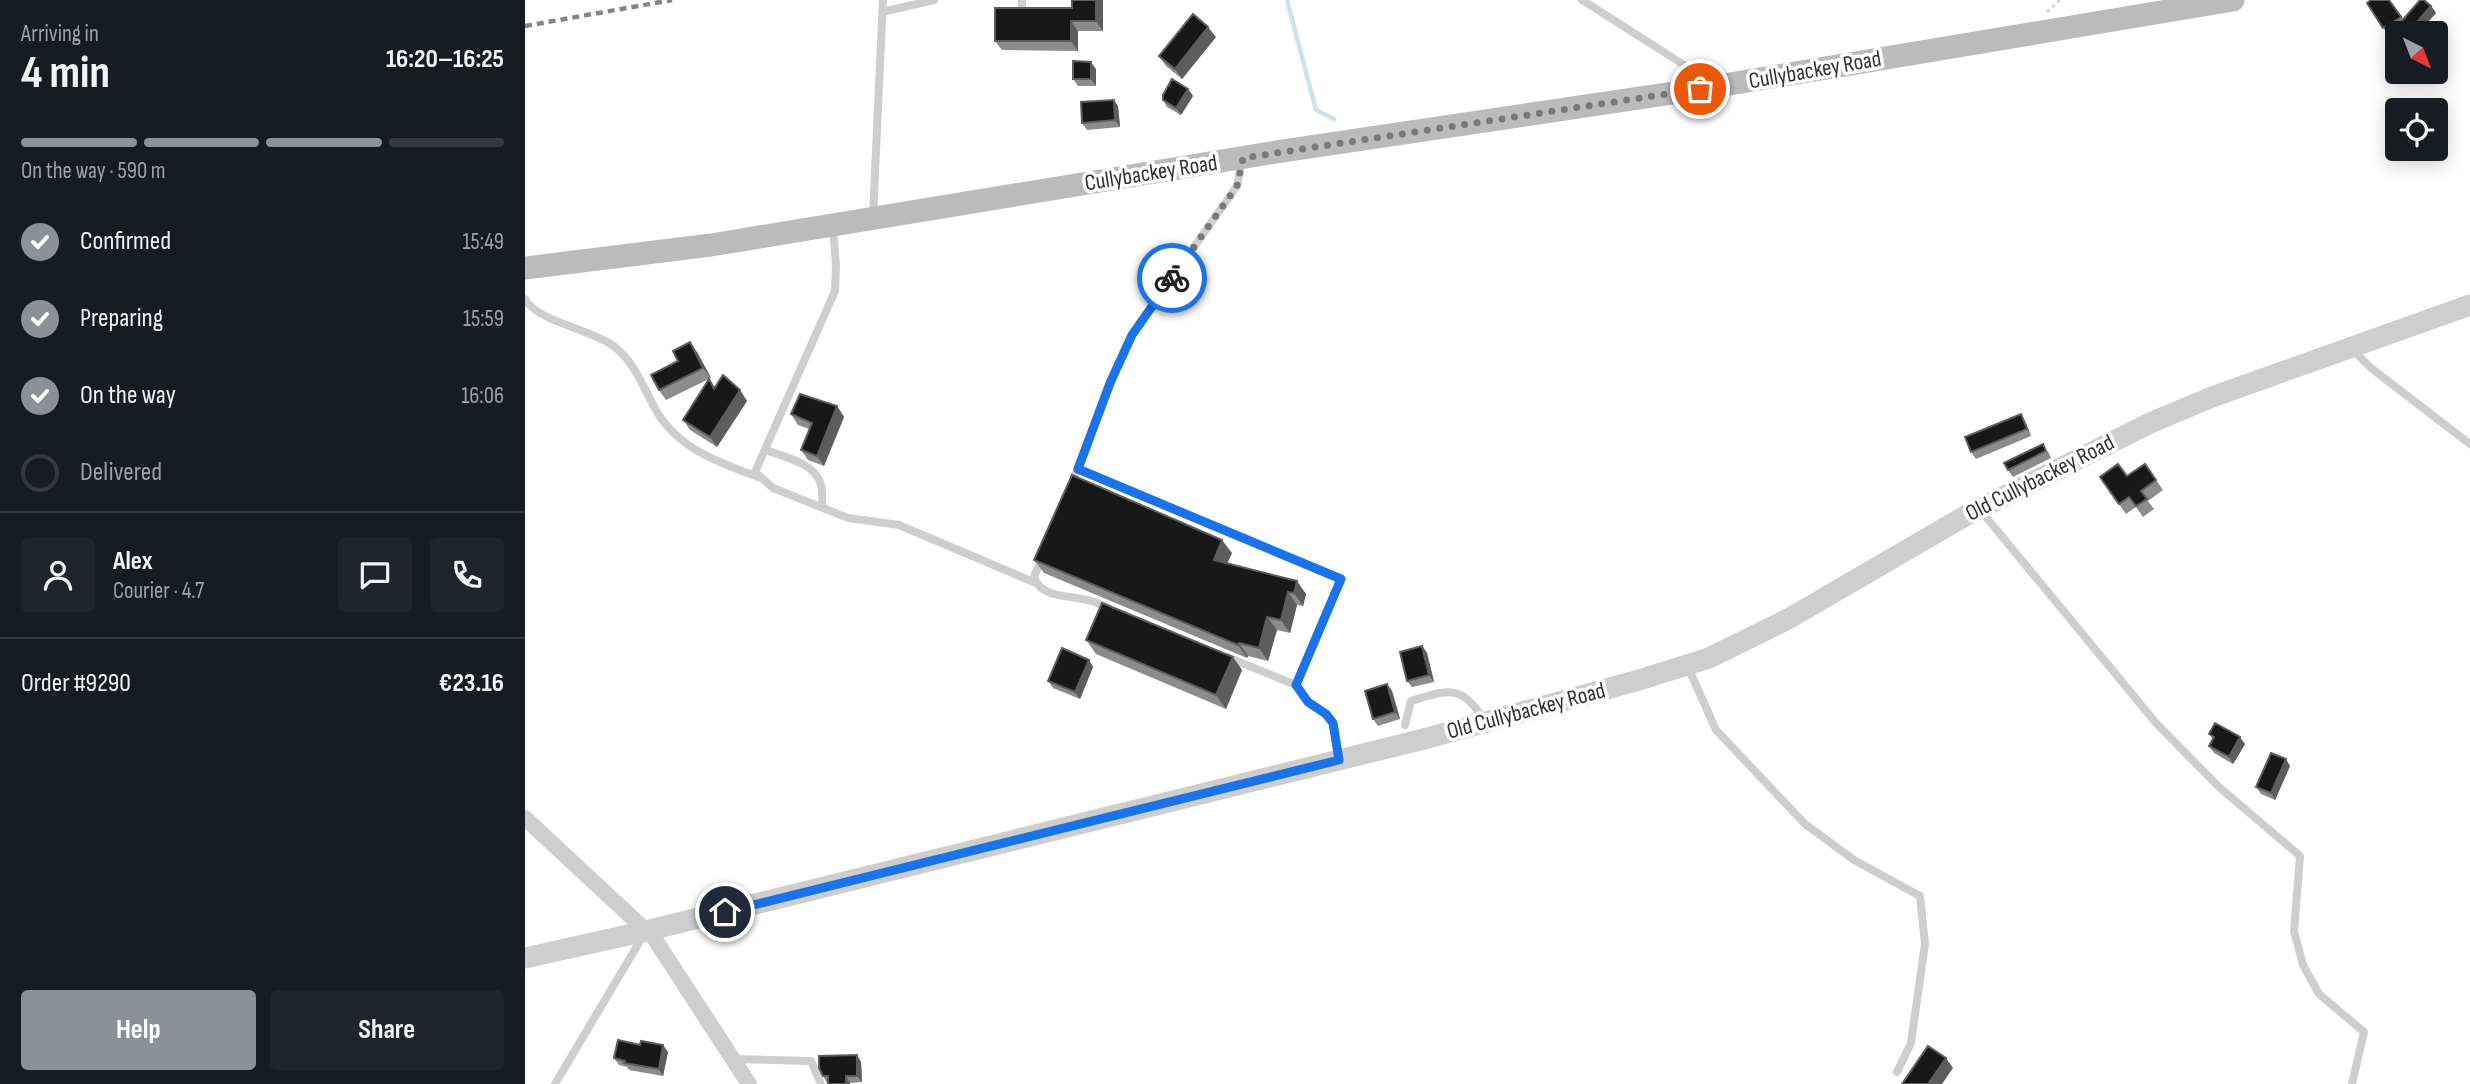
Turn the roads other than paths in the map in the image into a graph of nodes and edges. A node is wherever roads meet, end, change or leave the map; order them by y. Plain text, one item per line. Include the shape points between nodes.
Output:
1 (883, 0) edge
2 (934, 0) edge
3 (1582, 0) edge
4 (2233, 0) edge
5 (882, 12) junction
6 (1700, 89) junction
7 (1243, 158) junction
8 (873, 218) junction
9 (832, 225) junction
10 (525, 268) edge
11 (525, 299) edge
12 (2470, 305) edge
13 (2350, 348) junction
14 (792, 390) junction
15 (802, 395) edge
16 (2470, 444) edge
17 (766, 450) junction
18 (1078, 469) junction
19 (758, 477) junction
20 (1067, 494) edge
21 (822, 507) junction
22 (1979, 509) junction
23 (1048, 542) edge
24 (1036, 583) junction
25 (1112, 610) edge
26 (1222, 655) edge
27 (1687, 665) junction
28 (1296, 685) junction
29 (1486, 722) junction
30 (1405, 725) dead end
31 (1339, 760) junction
32 (525, 818) edge
33 (646, 931) junction
34 (525, 958) edge
35 (732, 1059) junction
36 (1897, 1072) dead end
37 (555, 1084) edge
38 (748, 1084) edge
39 (821, 1084) edge
40 (2352, 1084) edge

1 - 5 lane
2 - 5 lane
3 - 6 lane via 1692,70
4 - 6 main road, Cullybackey Road
5 - 8 lane
6 - 7 main road, Cullybackey Road
7 - 8 main road, Cullybackey Road
7 - 18 lane via 1237,186 1132,335
8 - 9 main road, Cullybackey Road
9 - 10 main road, Cullybackey Road
9 - 14 lane via 835,291
11 - 19 lane via 534,310 611,344 638,374 669,428 699,452
12 - 13 street, Old Cullybackey Road
13 - 16 lane
13 - 22 street, Old Cullybackey Road via 2150,423
14 - 15 lane
14 - 17 lane
17 - 19 lane via 755,472
17 - 21 lane via 818,475
18 - 20 lane
18 - 28 lane via 1341,579
19 - 21 lane via 773,488
21 - 24 lane via 848,518 899,525
22 - 27 street, Old Cullybackey Road via 1788,619
22 - 40 lane via 2156,723 2219,787 2300,856 2294,931 2303,965 2319,994 2364,1032
23 - 24 lane via 1034,577
24 - 25 lane via 1062,597 1088,600
26 - 28 lane
27 - 29 street, Old Cullybackey Road
27 - 36 lane via 1716,730 1805,824 1854,860 1920,896 1925,944 1911,1043
28 - 31 lane via 1333,723
29 - 30 lane via 1470,699 1445,691 1411,701
29 - 31 street, Old Cullybackey Road
31 - 33 street, Old Cullybackey Road
32 - 33 street
33 - 34 street, Old Cullybackey Road
33 - 35 street
33 - 37 lane
35 - 38 street
35 - 39 lane via 811,1061

